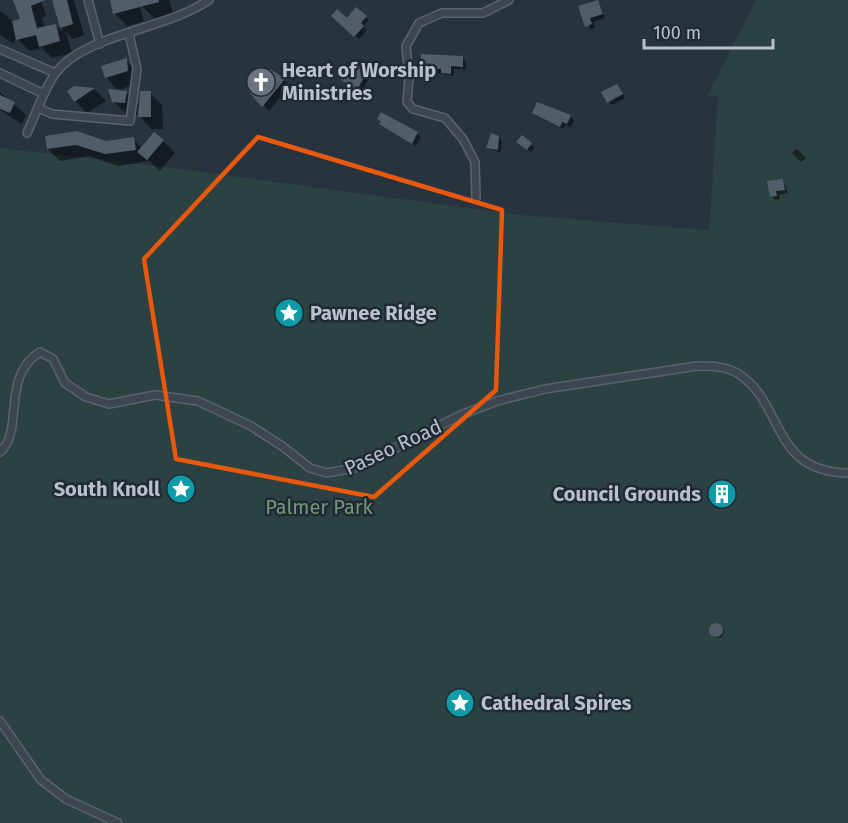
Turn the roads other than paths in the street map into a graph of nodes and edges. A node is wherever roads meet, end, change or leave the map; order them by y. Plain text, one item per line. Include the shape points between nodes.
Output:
1 (88, 0) edge
2 (209, 0) edge
3 (509, 0) edge
4 (129, 34) junction
5 (100, 44) junction
6 (0, 49) edge
7 (55, 73) junction
8 (0, 74) edge
9 (44, 94) junction
10 (38, 108) junction
11 (27, 133) dead end
12 (476, 198) dead end
13 (0, 452) edge
14 (848, 473) edge
15 (0, 722) edge
16 (118, 823) edge

1 - 5 street
2 - 4 street via 186,14
3 - 12 street via 483,13 447,12 433,16 415,27 406,46 407,102 413,109 445,118 463,140 475,162
4 - 5 street
4 - 10 street via 137,69 130,121 52,114
5 - 7 street via 73,57
6 - 7 street
7 - 9 street
8 - 9 street
9 - 10 street
10 - 11 street
13 - 14 street, Paseo Road via 10,434 10,405 18,378 27,362 40,352 53,359 65,383 86,397 108,404 155,395 198,400 251,426 310,468 327,473 355,468 461,415 498,401 589,381 712,366 731,370 748,382 785,442 800,458 819,468
15 - 16 street via 41,780 58,794

